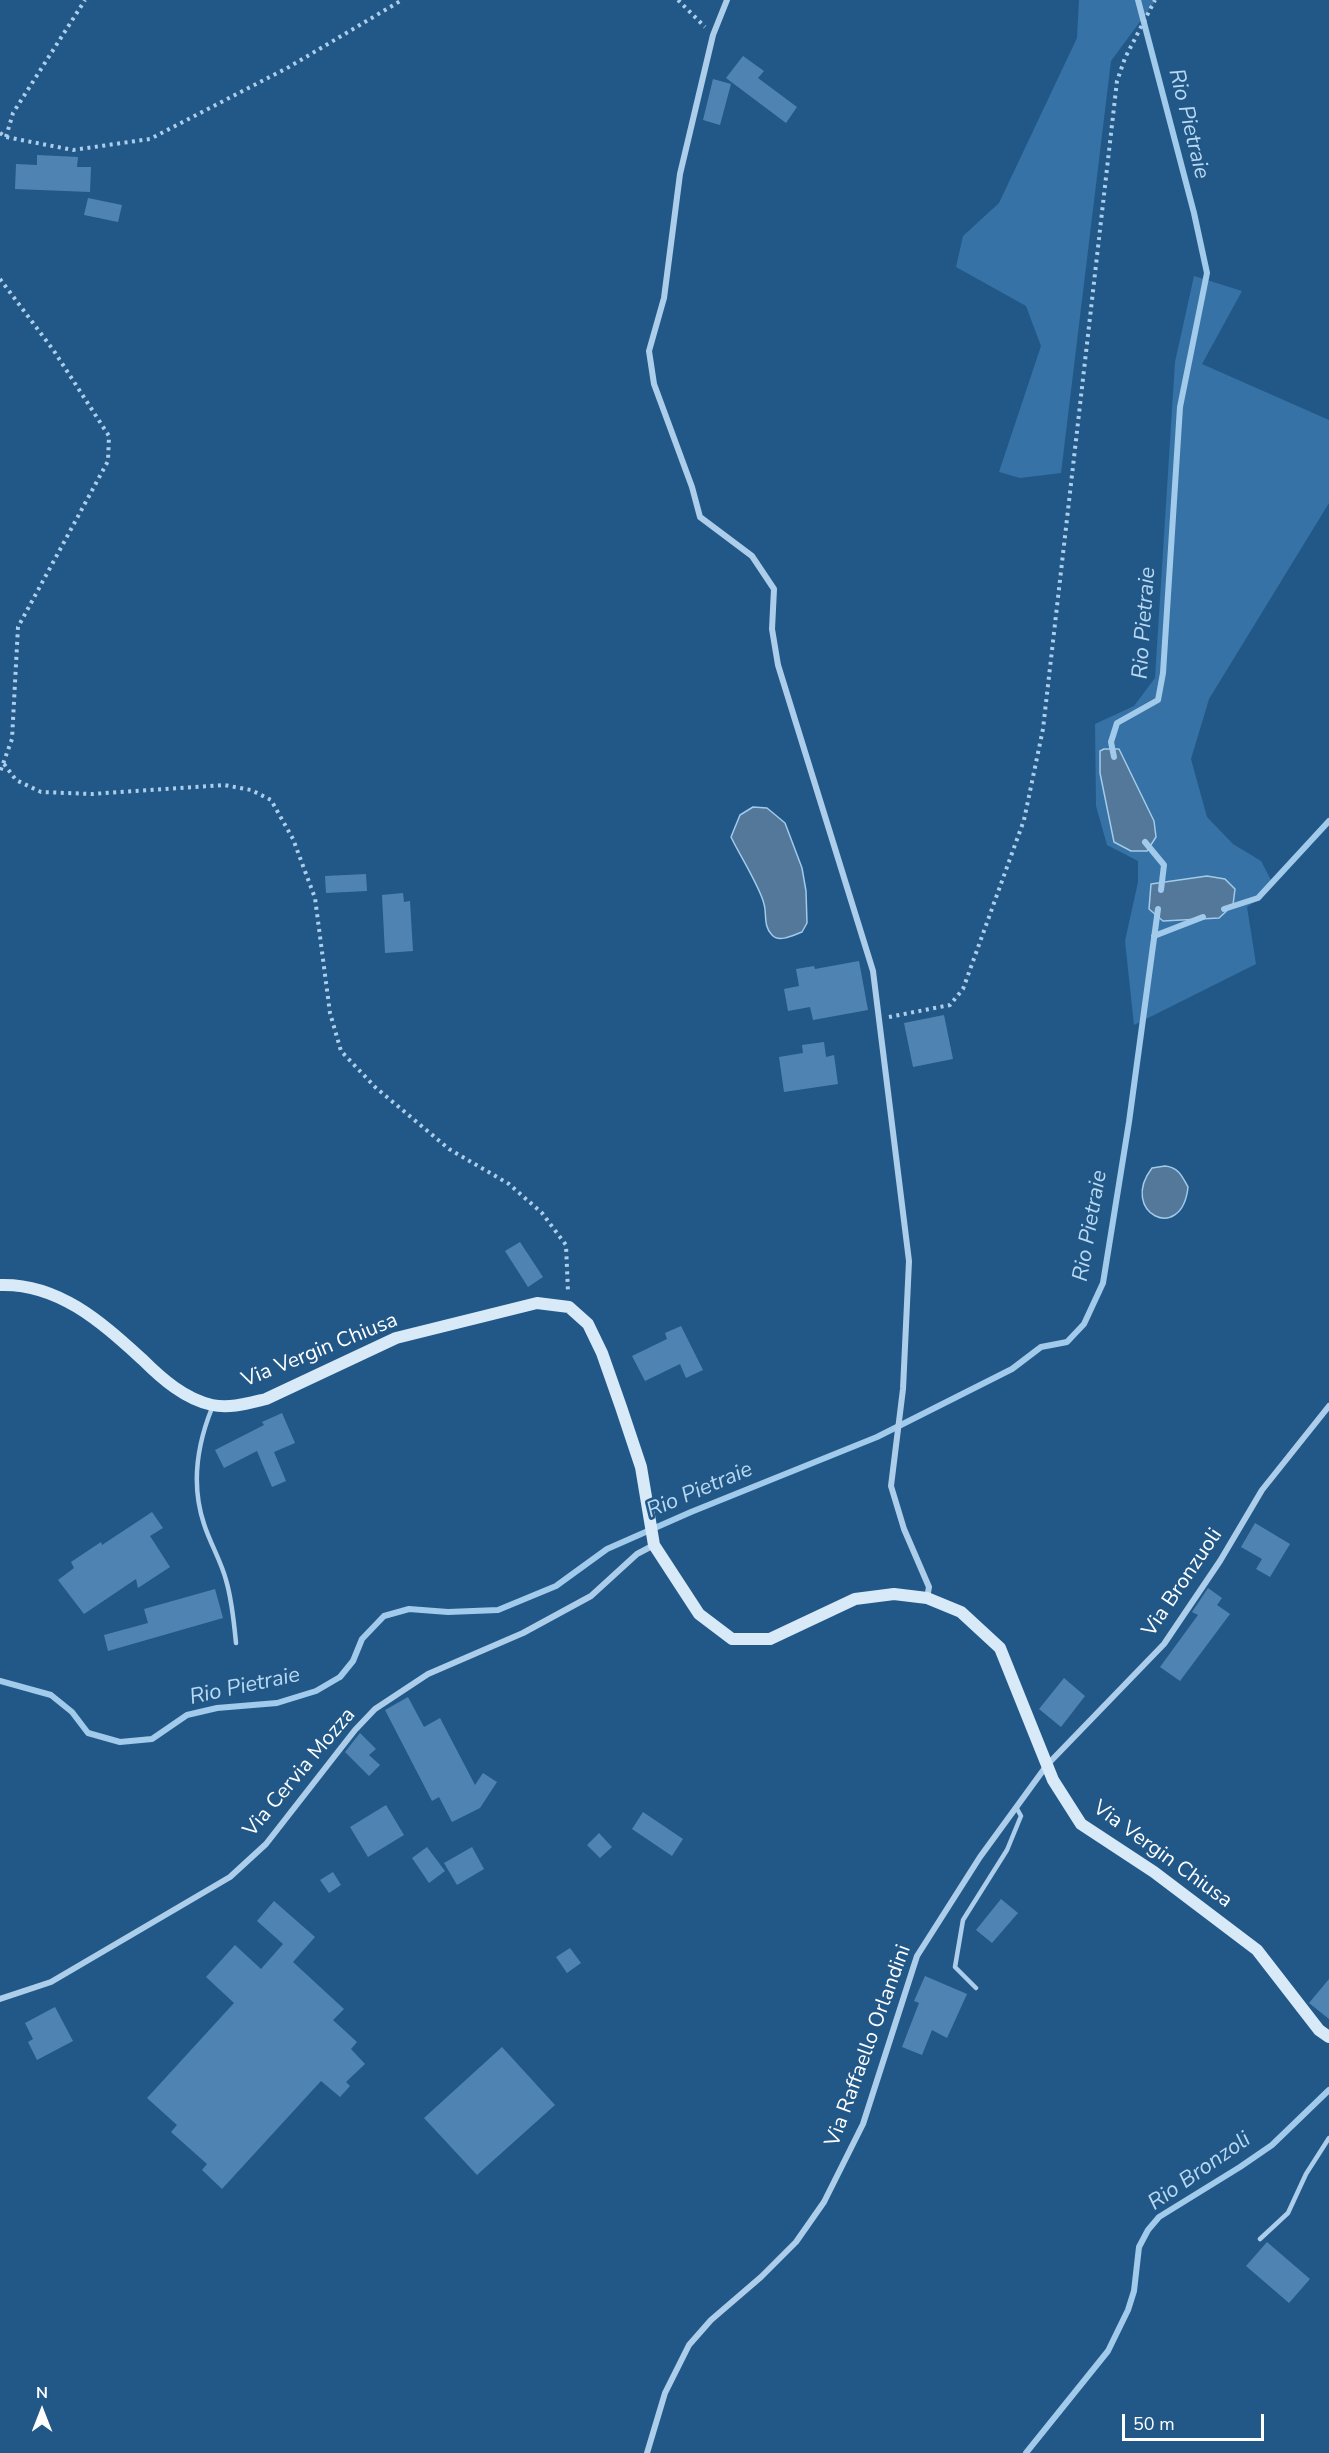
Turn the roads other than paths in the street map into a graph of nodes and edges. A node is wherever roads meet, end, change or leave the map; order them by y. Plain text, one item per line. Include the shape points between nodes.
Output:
1 (727, 0) edge
2 (0, 1285) edge
3 (213, 1405) junction
4 (1329, 1406) edge
5 (654, 1545) junction
6 (927, 1598) junction
7 (236, 1643) dead end
8 (1047, 1765) junction
9 (1016, 1807) junction
10 (976, 1988) dead end
11 (0, 1999) edge
12 (1329, 2037) edge
13 (1329, 2138) edge
14 (1260, 2239) dead end
15 (647, 2453) edge

1 - 6 street via 714,35 680,174 664,298 649,351 654,384 700,517 752,556 774,589 772,629 778,665 873,971 909,1261 903,1389 891,1486 929,1587
2 - 3 street, Via Vergin Chiusa via 44,1290 70,1302 108,1328 162,1379
3 - 5 street, Via Vergin Chiusa via 244,1405 266,1399 396,1338 537,1303 569,1307 588,1324 602,1353 641,1467
3 - 7 lane via 201,1434 196,1474 203,1522 232,1602
4 - 8 street, Via Bronzuoli via 1262,1490 1220,1562 1164,1644
5 - 6 street, Via Vergin Chiusa via 699,1614 732,1639 771,1639 855,1599 894,1594
5 - 11 street, Via Cervia Mozza via 638,1554 591,1596 523,1633 428,1674 375,1709 266,1844 230,1876 51,1982
6 - 8 street, Via Vergin Chiusa via 961,1612 1000,1648
8 - 9 street, Via Raffaello Orlandini
8 - 12 street, Via Vergin Chiusa via 1081,1824 1257,1950 1319,2030
9 - 10 lane via 1021,1816 1007,1850 963,1920 954,1967
9 - 15 street, Via Raffaello Orlandini via 917,1956 863,2124 824,2202 796,2242 689,2345 665,2393
13 - 14 lane via 1288,2213

